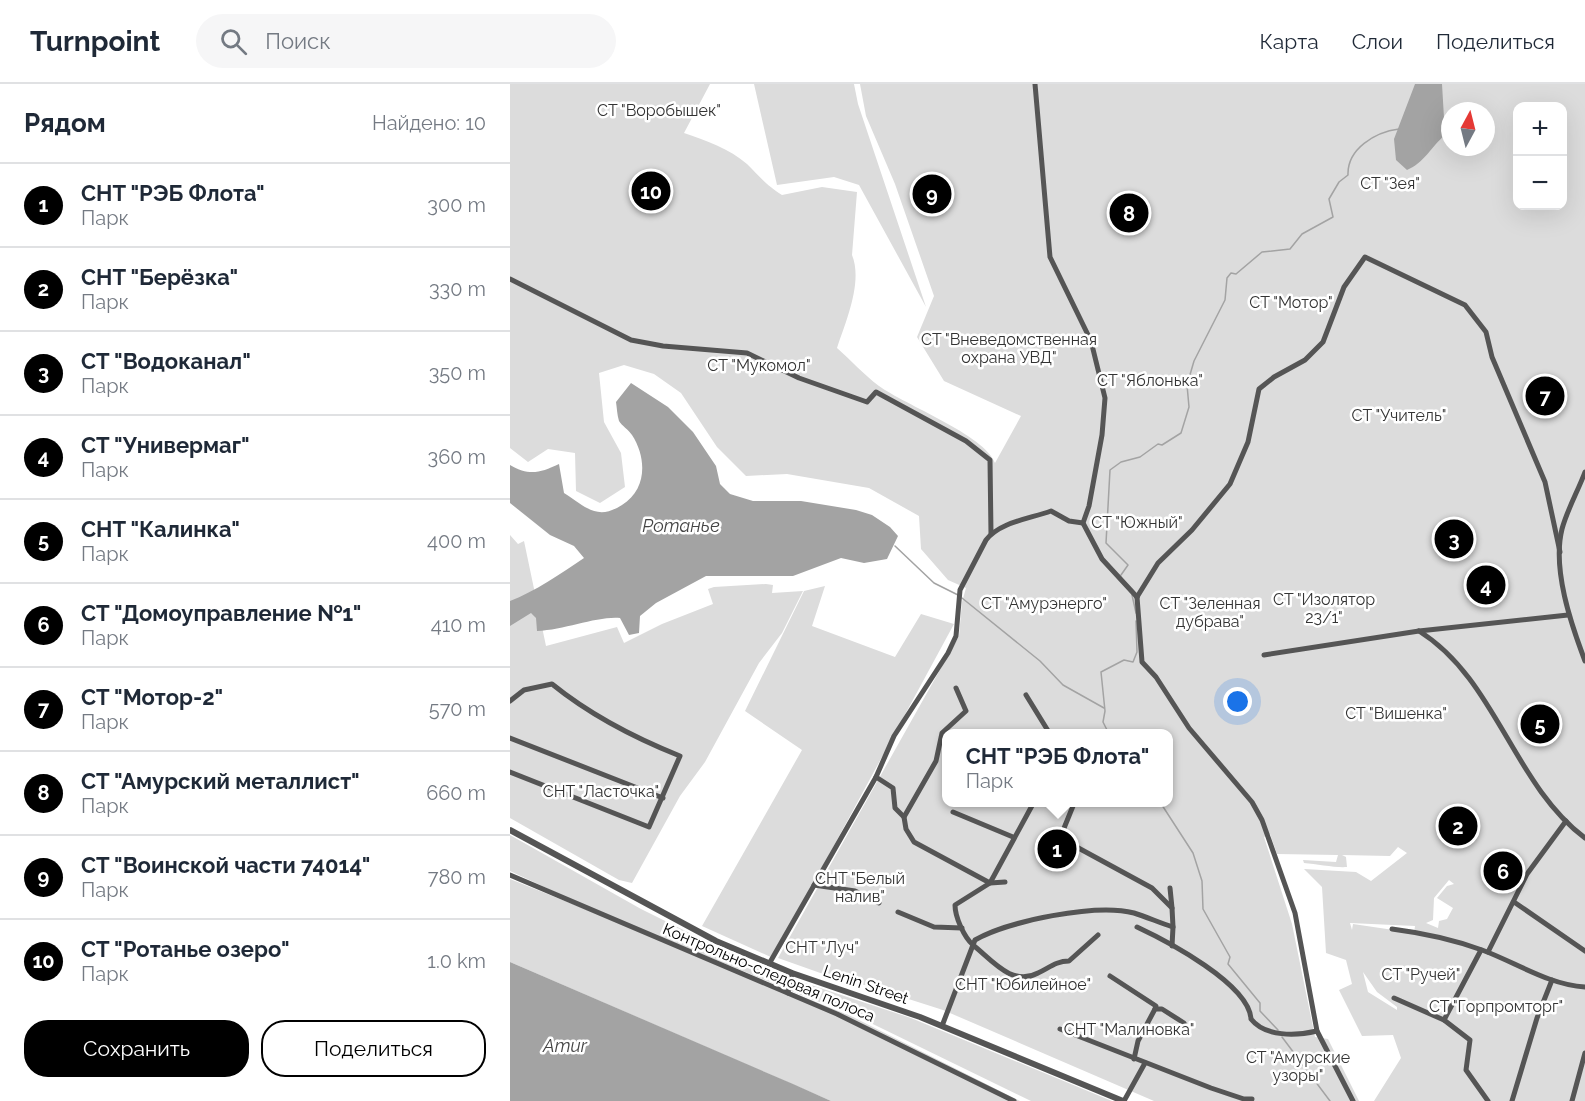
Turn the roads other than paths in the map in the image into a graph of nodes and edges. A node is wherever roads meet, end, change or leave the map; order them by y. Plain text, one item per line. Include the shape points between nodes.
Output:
1 (1035, 84) edge
2 (510, 279) edge
3 (1585, 472) edge
4 (1083, 523) junction
5 (991, 534) junction
6 (1560, 552) junction
7 (1137, 597) junction
8 (1568, 615) junction
9 (1419, 631) junction
10 (1264, 655) dead end
11 (1585, 661) edge
12 (956, 688) dead end
13 (1026, 695) dead end
14 (510, 701) edge
15 (946, 729) edge
16 (1047, 729) edge
17 (942, 733) edge
18 (510, 738) edge
19 (510, 772) edge
20 (876, 777) junction
21 (663, 798) junction
22 (1031, 807) edge
23 (1073, 807) edge
24 (953, 812) dead end
25 (904, 817) junction
26 (1566, 821) junction
27 (510, 830) edge
28 (1013, 837) junction
29 (1585, 838) edge
30 (510, 875) edge
31 (1005, 882) dead end
32 (990, 883) junction
33 (814, 885) junction
34 (1170, 888) dead end
35 (1514, 902) junction
36 (879, 903) dead end
37 (1172, 908) junction
38 (898, 912) dead end
39 (1137, 927) dead end
40 (1173, 927) junction
41 (962, 928) junction
42 (1392, 929) dead end
43 (1098, 935) dead end
44 (973, 945) junction
45 (1172, 946) junction
46 (1484, 951) junction
47 (1585, 951) edge
48 (769, 964) junction
49 (792, 973) junction
50 (1110, 975) dead end
51 (1552, 980) junction
52 (1585, 987) edge
53 (788, 993) junction
54 (1394, 998) dead end
55 (1155, 1009) junction
56 (1443, 1020) junction
57 (1184, 1023) dead end
58 (942, 1026) junction
59 (1060, 1029) dead end
60 (1317, 1031) junction
61 (1585, 1053) edge
62 (1134, 1059) junction
63 (1145, 1063) junction
64 (1252, 1099) dead end
65 (1014, 1101) edge
66 (1124, 1101) edge
67 (1353, 1101) edge
68 (1488, 1101) edge
69 (1512, 1101) edge
70 (1572, 1101) edge

1 - 4 street via 1050,257 1091,340 1105,398 1102,435
2 - 5 street via 631,340 747,352 799,378 867,402 876,392 966,441 990,459
3 - 6 street via 1562,529
4 - 5 street via 1069,521 1051,511 1012,522
4 - 7 street via 1092,544
5 - 20 street via 958,595 956,636 894,736
6 - 7 street via 1545,482 1491,357 1486,332 1465,305 1365,257 1344,287 1323,342 1305,360 1259,389 1248,442 1230,484 1158,563
6 - 8 street
7 - 60 street via 1142,662 1262,820 1295,913
8 - 9 street
8 - 11 street
9 - 10 street
9 - 26 street via 1438,643 1473,683 1504,737
12 - 15 street via 966,711
13 - 16 street
14 - 21 street via 524,690 552,684 609,722 680,756
17 - 25 street via 936,761
18 - 21 street
19 - 21 street via 649,827
20 - 25 street via 894,788 895,808
20 - 33 street
22 - 28 street
23 - 37 street via 1059,835 1064,843 1097,855 1152,888
24 - 28 street
25 - 32 street via 914,842
26 - 29 street
26 - 35 street via 1527,874
27 - 48 street, Lenin Street via 716,941
28 - 32 street
30 - 53 street, Контрольно-следовая полоса
31 - 32 street
32 - 41 street via 955,905
33 - 36 street via 855,891
33 - 48 street
34 - 37 street
35 - 46 street
35 - 47 street
37 - 40 street
38 - 41 street via 934,927
39 - 45 street
40 - 44 street via 1132,913 1078,912 992,932
40 - 45 street
41 - 44 street
42 - 46 street via 1433,935
43 - 44 street via 1069,961 1022,978 1000,970
44 - 58 street
45 - 60 street via 1233,987 1250,1010 1255,1025 1284,1033
46 - 51 street
46 - 56 street
48 - 49 street, Lenin Street
49 - 53 street
49 - 58 street, Lenin Street
50 - 55 street
51 - 52 street
51 - 69 street
53 - 65 street, Контрольно-следовая полоса
54 - 56 street
55 - 57 street via 1162,1009
55 - 62 street via 1138,1041
56 - 68 street via 1470,1040 1466,1070
58 - 66 street, Lenin Street
59 - 62 street
60 - 67 street
61 - 70 street
62 - 63 street
63 - 64 street
63 - 66 street

